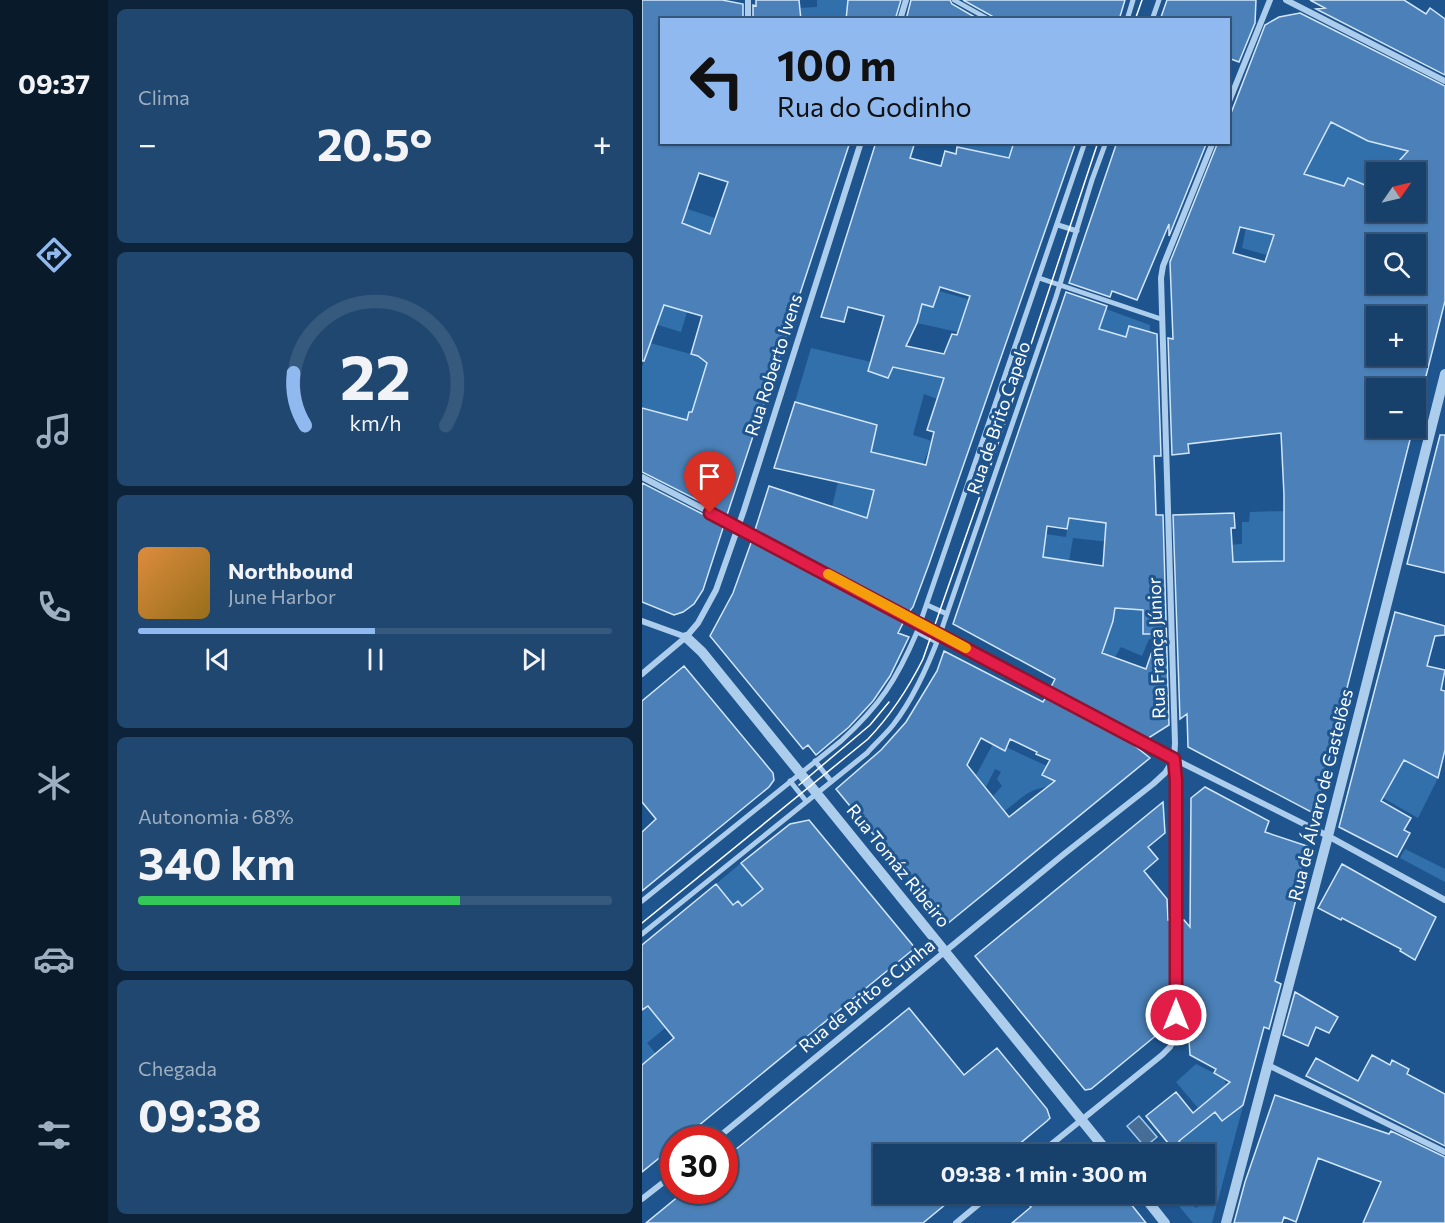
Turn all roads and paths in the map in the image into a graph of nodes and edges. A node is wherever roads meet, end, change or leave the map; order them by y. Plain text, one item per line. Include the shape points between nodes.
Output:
1 (748, 0) edge
2 (906, 0) edge
3 (954, 0) edge
4 (1133, 0) edge
5 (1159, 0) edge
6 (1270, 0) edge
7 (1286, 0) edge
8 (748, 18) edge
9 (901, 18) edge
10 (986, 18) edge
11 (1128, 18) edge
12 (1153, 18) edge
13 (1445, 81) edge
14 (1230, 99) edge
15 (860, 144) edge
16 (1084, 144) edge
17 (1105, 144) edge
18 (1212, 144) edge
19 (1058, 225) junction
20 (1077, 231) junction
21 (1039, 278) junction
22 (1060, 285) junction
23 (1161, 318) junction
24 (1445, 374) edge
25 (642, 477) edge
26 (739, 527) junction
27 (927, 605) junction
28 (947, 614) junction
29 (642, 621) edge
30 (920, 623) junction
31 (917, 632) junction
32 (940, 634) junction
33 (686, 637) junction
34 (937, 642) junction
35 (642, 674) edge
36 (1174, 759) junction
37 (815, 761) junction
38 (801, 773) junction
39 (831, 781) junction
40 (790, 782) junction
41 (817, 792) junction
42 (806, 801) junction
43 (1328, 836) junction
44 (1445, 900) edge
45 (642, 901) edge
46 (642, 934) edge
47 (945, 951) junction
48 (1268, 1065) junction
49 (1081, 1119) junction
50 (732, 1126) edge
51 (1051, 1144) edge
52 (1101, 1144) edge
53 (1445, 1152) edge
54 (660, 1185) edge
55 (642, 1199) edge
56 (979, 1204) edge
57 (1150, 1204) edge
58 (956, 1223) edge
59 (1165, 1223) edge
60 (1226, 1223) edge

1 - 8 street
2 - 9 street
3 - 10 lane
4 - 11 street
5 - 12 street
6 - 14 street
7 - 13 street
15 - 26 street, Rua Roberto Ivens
16 - 19 street, Rua de Brito Capelo
17 - 20 street, Rua de Brito Capelo
18 - 23 street, Rua França Júnior via 1164,266
19 - 20 street
19 - 21 street, Rua de Brito Capelo
20 - 22 street, Rua de Brito Capelo
21 - 22 street
21 - 27 street, Rua de Brito Capelo
22 - 23 street
22 - 28 street, Rua de Brito Capelo
23 - 36 street, Rua França Júnior
24 - 43 street, Rua de Álvaro de Castelões
25 - 26 street
26 - 30 street
26 - 33 street, Rua Roberto Ivens via 716,591
27 - 28 street
27 - 30 street, Rua de Brito Capelo
28 - 32 street, Rua de Brito Capelo
29 - 33 street, Rua Tomáz Ribeiro
30 - 31 street, Rua de Brito Capelo
30 - 32 street
31 - 34 street
31 - 37 street, Rua de Brito Capelo via 889,690 870,714
32 - 34 street, Rua de Brito Capelo
32 - 36 street
33 - 35 street, Rua Roberto Ivens
33 - 38 street, Rua Tomáz Ribeiro
34 - 39 street, Rua de Brito Capelo via 928,667 892,726 867,753
36 - 43 street
36 - 47 street, Rua de Brito e Cunha via 1153,784
36 - 49 street, Rua França Júnior via 1175,1037 1162,1055
37 - 38 street, Rua de Brito Capelo
37 - 39 street
38 - 40 street, Rua de Brito Capelo
38 - 41 street, Rua Tomáz Ribeiro
39 - 41 street, Rua de Brito Capelo
40 - 42 street
40 - 45 street, Rua de Brito Capelo
41 - 42 street, Rua de Brito Capelo
41 - 47 street, Rua Tomáz Ribeiro
42 - 46 street, Rua de Brito Capelo
43 - 44 street
43 - 48 street, Rua de Álvaro de Castelões
47 - 49 street, Rua Tomáz Ribeiro
47 - 50 street, Rua de Brito e Cunha
48 - 53 street
48 - 60 street, Rua de Álvaro de Castelões
49 - 51 street, Rua França Júnior
49 - 52 street, Rua Tomáz Ribeiro
54 - 55 street
56 - 58 street
57 - 59 street

